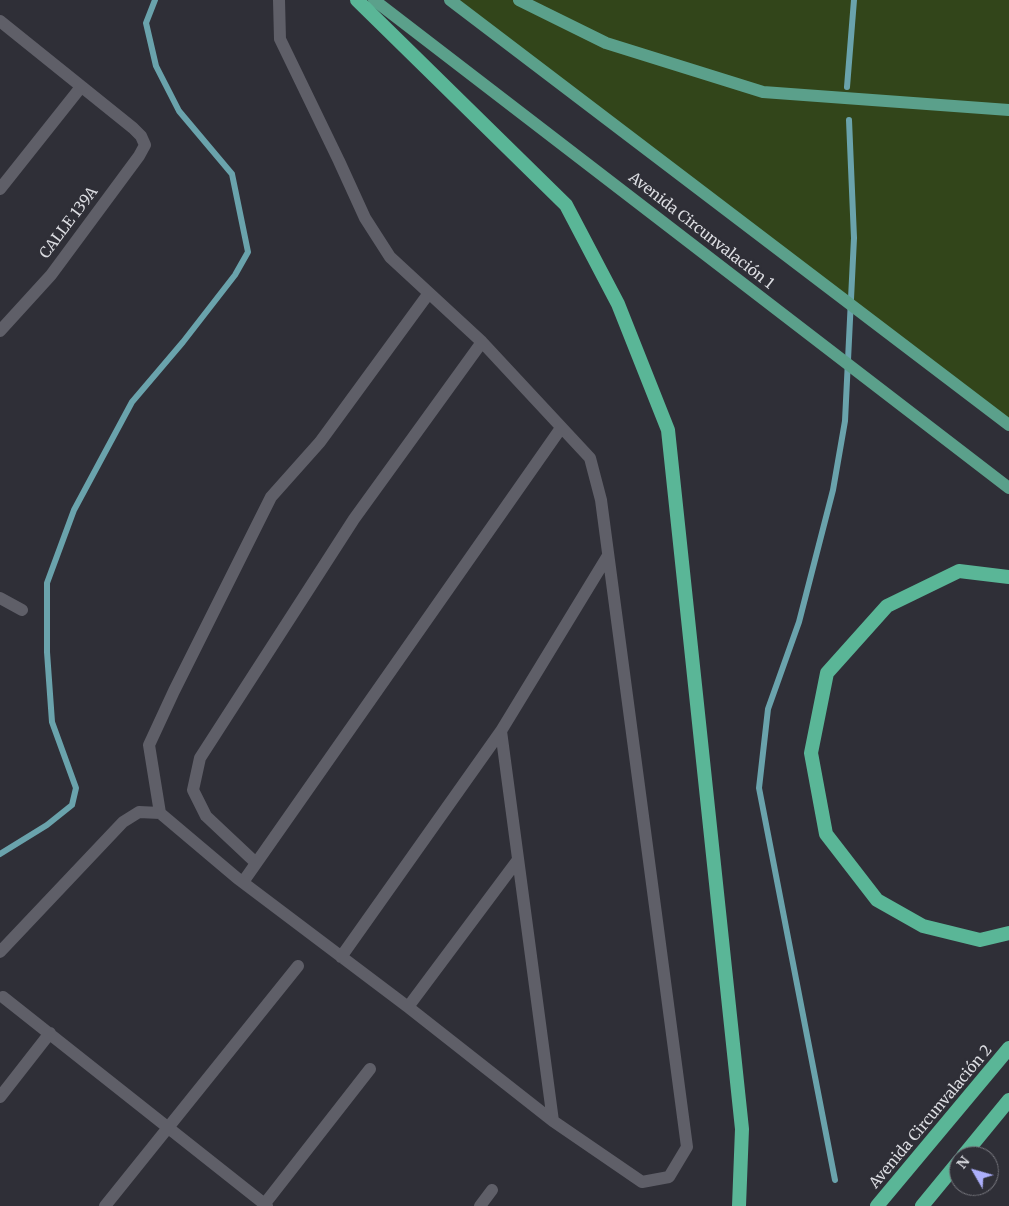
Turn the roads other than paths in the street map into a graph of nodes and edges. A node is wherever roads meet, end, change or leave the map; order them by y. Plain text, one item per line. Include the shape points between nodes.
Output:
1 (279, 0) edge
2 (357, 0) edge
3 (374, 0) edge
4 (450, 0) edge
5 (519, 0) edge
6 (2, 26) edge
7 (81, 87) junction
8 (1009, 110) edge
9 (0, 189) edge
10 (429, 293) junction
11 (0, 331) edge
12 (482, 342) junction
13 (1009, 425) edge
14 (561, 428) junction
15 (1009, 488) edge
16 (607, 557) junction
17 (1009, 577) edge
18 (0, 598) edge
19 (22, 610) dead end
20 (501, 731) junction
21 (160, 813) junction
22 (517, 861) junction
23 (256, 863) junction
24 (243, 882) junction
25 (1009, 933) edge
26 (0, 952) edge
27 (341, 957) junction
28 (298, 966) dead end
29 (3, 997) dead end
30 (408, 1007) junction
31 (50, 1033) junction
32 (1009, 1048) edge
33 (370, 1069) dead end
34 (0, 1097) edge
35 (1009, 1100) edge
36 (553, 1121) junction
37 (168, 1127) junction
38 (971, 1146) edge
39 (949, 1173) edge
40 (492, 1190) dead end
41 (265, 1205) edge
42 (105, 1206) edge
43 (480, 1206) edge
44 (739, 1206) edge
45 (877, 1206) edge
46 (922, 1206) edge

1 - 10 street via 280,39 365,218 390,257
2 - 44 highway via 566,205 618,304 668,430 742,1129
3 - 15 main road, Avenida Circunvalación 1
4 - 13 main road, Avenida Circunvalación 1
5 - 8 main road via 606,43 763,92
6 - 7 street
7 - 9 street
7 - 11 street, CALLE 139A via 133,128 145,145 51,275
10 - 12 street
10 - 21 street via 320,442 271,497 149,745
12 - 14 street
12 - 23 street via 354,519 200,758 193,790 206,816
14 - 16 street via 590,458 601,500
14 - 23 street
16 - 20 street
16 - 36 street via 687,1147 669,1177 642,1182
17 - 25 highway via 959,571 887,606 827,673 811,753 826,834 877,900 923,926 980,940
18 - 19 street
20 - 22 street
20 - 27 street
21 - 24 street
21 - 26 street via 139,812 123,822
22 - 30 street
22 - 36 street
23 - 24 street
24 - 27 street
27 - 30 street
28 - 37 street
29 - 31 street
30 - 36 street
31 - 34 street
31 - 37 street
32 - 45 highway, Avenida Circunvalación 2
33 - 41 street
35 - 38 highway
37 - 41 street
37 - 42 street
39 - 46 highway
40 - 43 street

